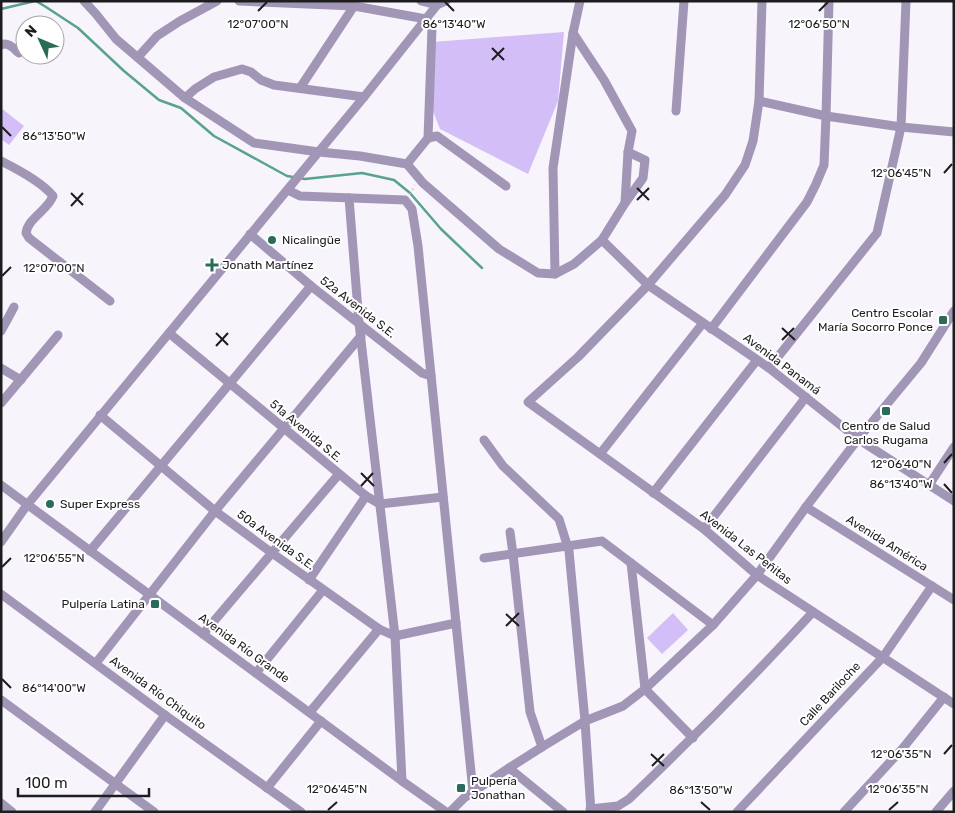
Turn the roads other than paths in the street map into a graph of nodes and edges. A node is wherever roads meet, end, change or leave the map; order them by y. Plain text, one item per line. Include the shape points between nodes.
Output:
1 (84, 1) edge
2 (217, 1) edge
3 (239, 1) edge
4 (421, 1) edge
5 (580, 1) edge
6 (684, 1) edge
7 (762, 1) edge
8 (829, 1) edge
9 (906, 1) edge
10 (441, 3) edge
11 (353, 4) edge
12 (426, 18) junction
13 (573, 32) junction
14 (1, 45) edge
15 (15, 50) edge
16 (138, 57) junction
17 (300, 88) junction
18 (364, 97) junction
19 (185, 98) junction
20 (758, 101) junction
21 (676, 111) dead end
22 (826, 116) junction
23 (901, 127) junction
24 (954, 132) edge
25 (428, 138) junction
26 (319, 152) junction
27 (628, 152) junction
28 (1, 160) edge
29 (407, 164) junction
30 (506, 186) dead end
31 (288, 190) junction
32 (349, 198) junction
33 (625, 203) junction
34 (250, 234) junction
35 (602, 240) junction
36 (555, 274) junction
37 (648, 285) junction
38 (311, 286) junction
39 (110, 301) dead end
40 (14, 307) dead end
41 (954, 312) edge
42 (359, 323) junction
43 (707, 326) junction
44 (1, 331) edge
45 (169, 333) junction
46 (58, 335) dead end
47 (360, 336) junction
48 (757, 360) junction
49 (1, 368) edge
50 (769, 368) junction
51 (431, 376) junction
52 (21, 380) junction
53 (229, 384) junction
54 (806, 397) junction
55 (1, 404) edge
56 (100, 415) junction
57 (283, 428) junction
58 (858, 439) junction
59 (484, 440) dead end
60 (954, 447) edge
61 (600, 454) junction
62 (162, 466) junction
63 (339, 474) junction
64 (1, 485) edge
65 (929, 485) junction
66 (653, 493) junction
67 (366, 496) junction
68 (443, 497) junction
69 (954, 501) edge
70 (380, 504) junction
71 (27, 505) junction
72 (806, 507) junction
73 (215, 511) junction
74 (704, 529) junction
75 (510, 532) dead end
76 (1, 542) edge
77 (567, 546) junction
78 (90, 551) junction
79 (272, 554) junction
80 (513, 554) junction
81 (484, 558) dead end
82 (631, 563) junction
83 (757, 575) junction
84 (309, 580) junction
85 (932, 586) junction
86 (323, 590) junction
87 (1, 594) edge
88 (149, 594) junction
89 (954, 600) edge
90 (812, 612) junction
91 (456, 623) junction
92 (713, 625) junction
93 (379, 629) junction
94 (203, 634) junction
95 (395, 636) junction
96 (883, 657) junction
97 (96, 663) junction
98 (256, 673) junction
99 (645, 689) junction
100 (944, 697) junction
101 (1, 700) edge
102 (954, 704) edge
103 (310, 712) junction
104 (165, 714) junction
105 (320, 721) junction
106 (585, 721) junction
107 (692, 738) junction
108 (542, 747) junction
109 (509, 768) junction
110 (402, 781) junction
111 (115, 783) junction
112 (267, 788) junction
113 (954, 791) edge
114 (473, 792) junction
115 (1, 803) edge
116 (590, 810) edge
117 (12, 812) edge
118 (95, 812) edge
119 (154, 812) edge
120 (301, 812) edge
121 (446, 812) edge
122 (450, 812) edge
123 (563, 812) edge
124 (737, 812) edge
125 (844, 812) edge
126 (936, 812) edge

1 - 16 street via 116,39
2 - 16 street via 157,36
3 - 11 street
4 - 10 street
5 - 13 street
6 - 21 street
7 - 20 street
8 - 22 street
9 - 23 street
10 - 12 street
11 - 12 street
11 - 17 street
12 - 18 street
12 - 25 street via 432,28
13 - 27 street via 632,131
13 - 36 street via 552,168
14 - 15 street via 8,44
16 - 19 street
17 - 18 street
17 - 19 street via 274,85 242,70 214,78
18 - 26 street
19 - 26 street via 254,143
20 - 22 street
20 - 37 street via 753,141 745,165 725,194
22 - 23 street
22 - 43 street via 824,164 807,202
23 - 24 street
23 - 50 street via 877,233
25 - 29 street
25 - 30 street via 438,136
26 - 29 street
26 - 31 street
27 - 33 street
27 - 33 street via 645,160 643,178
28 - 39 street via 53,196 27,227 29,238
29 - 36 street via 423,183 499,249 538,273
31 - 32 street via 300,196
31 - 34 street
32 - 42 street
32 - 51 street via 405,200 412,209
33 - 35 street
34 - 38 street, 52a Avenida S.E.
34 - 45 street
35 - 36 street via 574,264
35 - 37 street, Avenida Panamá
37 - 43 street, Avenida Panamá
37 - 61 street, Avenida Las Peñitas via 578,357 528,402
38 - 42 street, 52a Avenida S.E.
38 - 53 street
40 - 44 street
41 - 58 street via 921,363
42 - 47 street
42 - 51 street, 52a Avenida S.E. via 422,373
43 - 48 street, Avenida Panamá
43 - 61 street
45 - 53 street, 51a Avenida S.E.
45 - 56 street
46 - 52 street
47 - 57 street
47 - 70 street
48 - 50 street, Avenida Panamá
48 - 66 street
49 - 52 street
50 - 54 street, Avenida Panamá
51 - 68 street
52 - 55 street
53 - 57 street, 51a Avenida S.E.
53 - 62 street
54 - 58 street, Avenida Panamá
54 - 74 street
56 - 62 street, 50a Avenida S.E.
56 - 71 street
57 - 63 street, 51a Avenida S.E.
57 - 73 street
58 - 65 street, Avenida Panamá
58 - 72 street
59 - 77 street via 503,466 559,519
60 - 65 street
61 - 66 street, Avenida Las Peñitas
62 - 73 street, 50a Avenida S.E.
62 - 78 street
63 - 67 street, 51a Avenida S.E.
63 - 79 street
64 - 71 street, Avenida Río Grande
65 - 69 street, Avenida Panamá
66 - 74 street, Avenida Las Peñitas
67 - 70 street, 51a Avenida S.E.
67 - 84 street
68 - 70 street
68 - 91 street
70 - 95 street
71 - 76 street
71 - 78 street, Avenida Río Grande
72 - 83 street
72 - 85 street, Avenida América
73 - 79 street, 50a Avenida S.E.
73 - 88 street
74 - 83 street, Avenida Las Peñitas
75 - 80 street
77 - 80 street
77 - 82 street via 602,541
77 - 106 street
78 - 88 street, Avenida Río Grande
79 - 84 street, 50a Avenida S.E.
79 - 94 street
80 - 81 street
80 - 108 street via 530,712
82 - 92 street
82 - 99 street
83 - 90 street, Avenida Las Peñitas
83 - 92 street
84 - 86 street, 50a Avenida S.E.
85 - 89 street, Avenida América
85 - 96 street, Calle Bariloche
86 - 93 street, 50a Avenida S.E.
86 - 98 street
87 - 97 street, Avenida Río Chiquito
88 - 94 street, Avenida Río Grande
88 - 97 street
90 - 96 street, Avenida Las Peñitas
90 - 107 street
91 - 95 street
91 - 114 street
92 - 99 street
93 - 95 street, 50a Avenida S.E.
93 - 103 street
94 - 98 street, Avenida Río Grande
95 - 110 street
96 - 100 street, Avenida Las Peñitas
96 - 124 street, Calle Bariloche
97 - 104 street, Avenida Río Chiquito
98 - 103 street, Avenida Río Grande
99 - 106 street via 623,706
99 - 107 street
100 - 102 street, Avenida Las Peñitas
100 - 125 street via 903,748
101 - 111 street
103 - 105 street, Avenida Río Grande
104 - 111 street
104 - 112 street, Avenida Río Chiquito
105 - 110 street, Avenida Río Grande
105 - 112 street
106 - 108 street
106 - 116 street
107 - 116 street via 629,799 618,806
108 - 109 street
109 - 114 street
109 - 123 street
110 - 121 street, Avenida Río Grande
111 - 118 street
111 - 119 street
112 - 120 street, Avenida Río Chiquito
113 - 126 street
114 - 122 street
115 - 117 street

